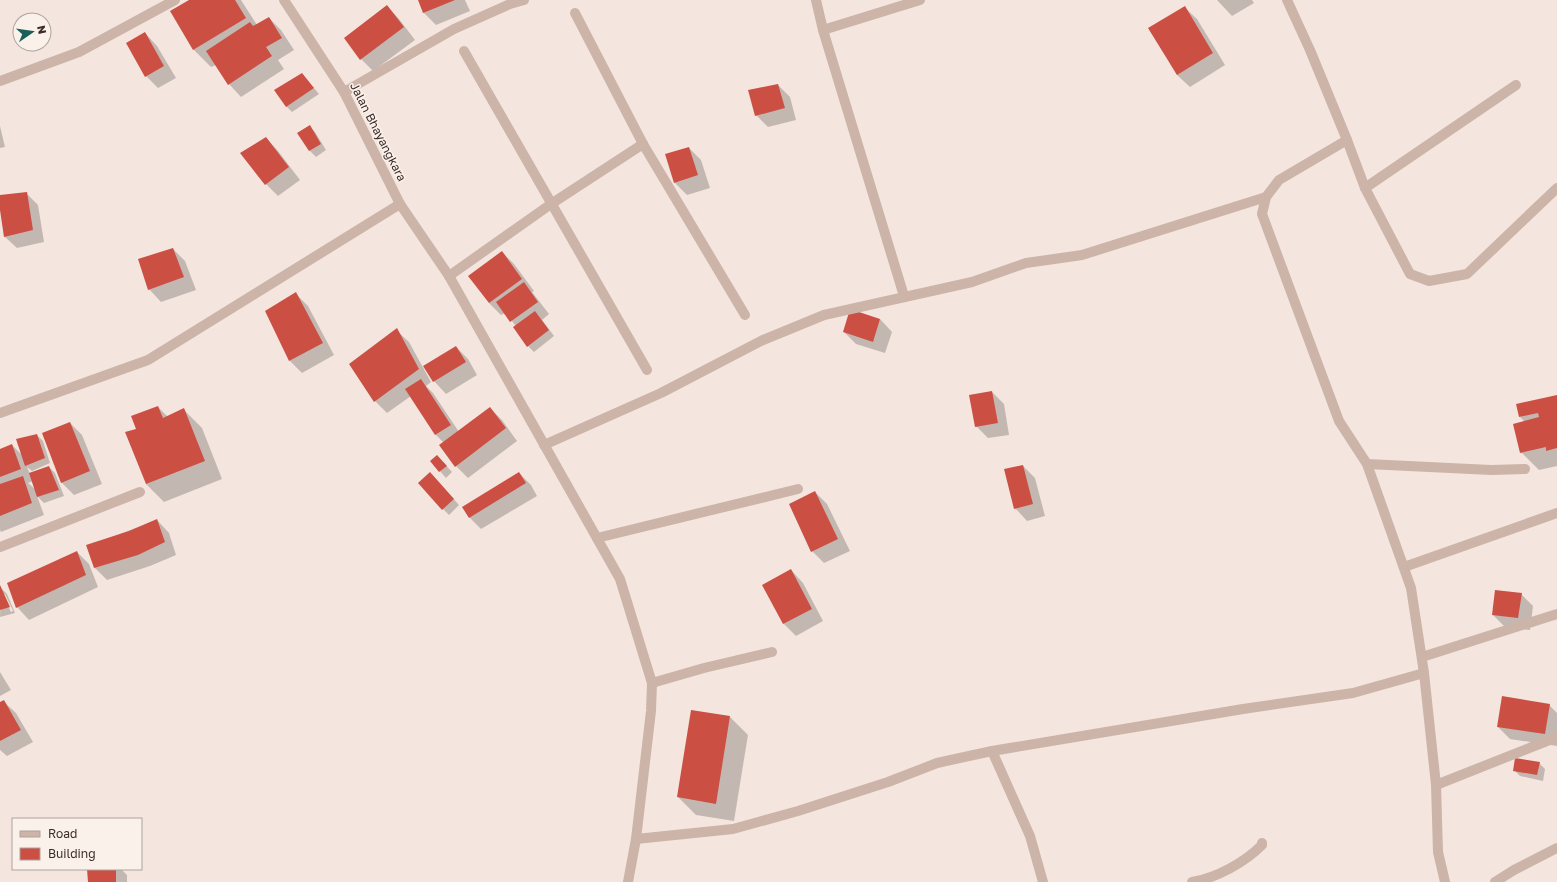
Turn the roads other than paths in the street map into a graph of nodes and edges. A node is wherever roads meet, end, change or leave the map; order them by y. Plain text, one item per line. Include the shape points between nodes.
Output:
1 (175, 0) edge
2 (284, 0) edge
3 (524, 0) edge
4 (816, 0) edge
5 (920, 0) edge
6 (1287, 0) edge
7 (903, 2) edge
8 (575, 12) dead end
9 (823, 30) junction
10 (464, 51) dead end
11 (0, 81) edge
12 (1516, 85) dead end
13 (344, 92) junction
14 (1346, 140) junction
15 (643, 144) junction
16 (1365, 188) junction
17 (1557, 188) edge
18 (1266, 197) junction
19 (400, 204) junction
20 (551, 204) junction
21 (449, 276) junction
22 (904, 296) junction
23 (745, 315) dead end
24 (647, 370) dead end
25 (0, 413) edge
26 (544, 445) junction
27 (1367, 464) junction
28 (1525, 469) dead end
29 (798, 489) dead end
30 (140, 492) dead end
31 (1557, 513) edge
32 (597, 538) junction
33 (0, 547) edge
34 (1404, 567) junction
35 (1557, 614) edge
36 (772, 652) dead end
37 (1422, 657) junction
38 (1424, 673) junction
39 (652, 683) junction
40 (1557, 737) edge
41 (992, 751) junction
42 (1436, 786) junction
43 (636, 839) junction
44 (1262, 843) dead end
45 (1557, 848) edge
46 (628, 882) edge
47 (1044, 882) edge
48 (1192, 882) edge
49 (1446, 882) edge
50 (1495, 882) edge

1 - 11 street via 79,52
2 - 13 street, Jalan Bhayangkara
3 - 13 street via 454,29
4 - 9 street
5 - 7 street
6 - 14 street
7 - 9 street
8 - 15 street
9 - 22 street
10 - 20 street
12 - 16 street
13 - 19 street, Jalan Bhayangkara
14 - 16 street
14 - 18 street via 1279,180
15 - 20 street
15 - 23 street
16 - 17 street via 1410,274 1429,281 1467,274
18 - 22 street via 1082,255 1026,263 972,282
18 - 27 street via 1262,214 1339,421
19 - 21 street, Jalan Bhayangkara
19 - 25 street via 148,360
20 - 21 street
20 - 24 street
21 - 26 street, Jalan Bhayangkara
22 - 26 street via 824,315 763,340 661,393
26 - 32 street, Jalan Bhayangkara
27 - 28 street via 1491,470
27 - 34 street
29 - 32 street
30 - 33 street
31 - 34 street
32 - 39 street, Jalan Bhayangkara via 620,579
34 - 37 street via 1411,588
35 - 37 street
36 - 39 street
37 - 38 street
38 - 41 street via 1353,693
38 - 42 street
39 - 43 street, Jalan Bhayangkara
40 - 42 street
41 - 43 street via 937,763 821,804 733,829
41 - 47 street via 1030,836
42 - 49 street via 1438,852
43 - 46 street, Jalan Bhayangkara
44 - 48 street via 1254,853 1241,862
45 - 50 street

